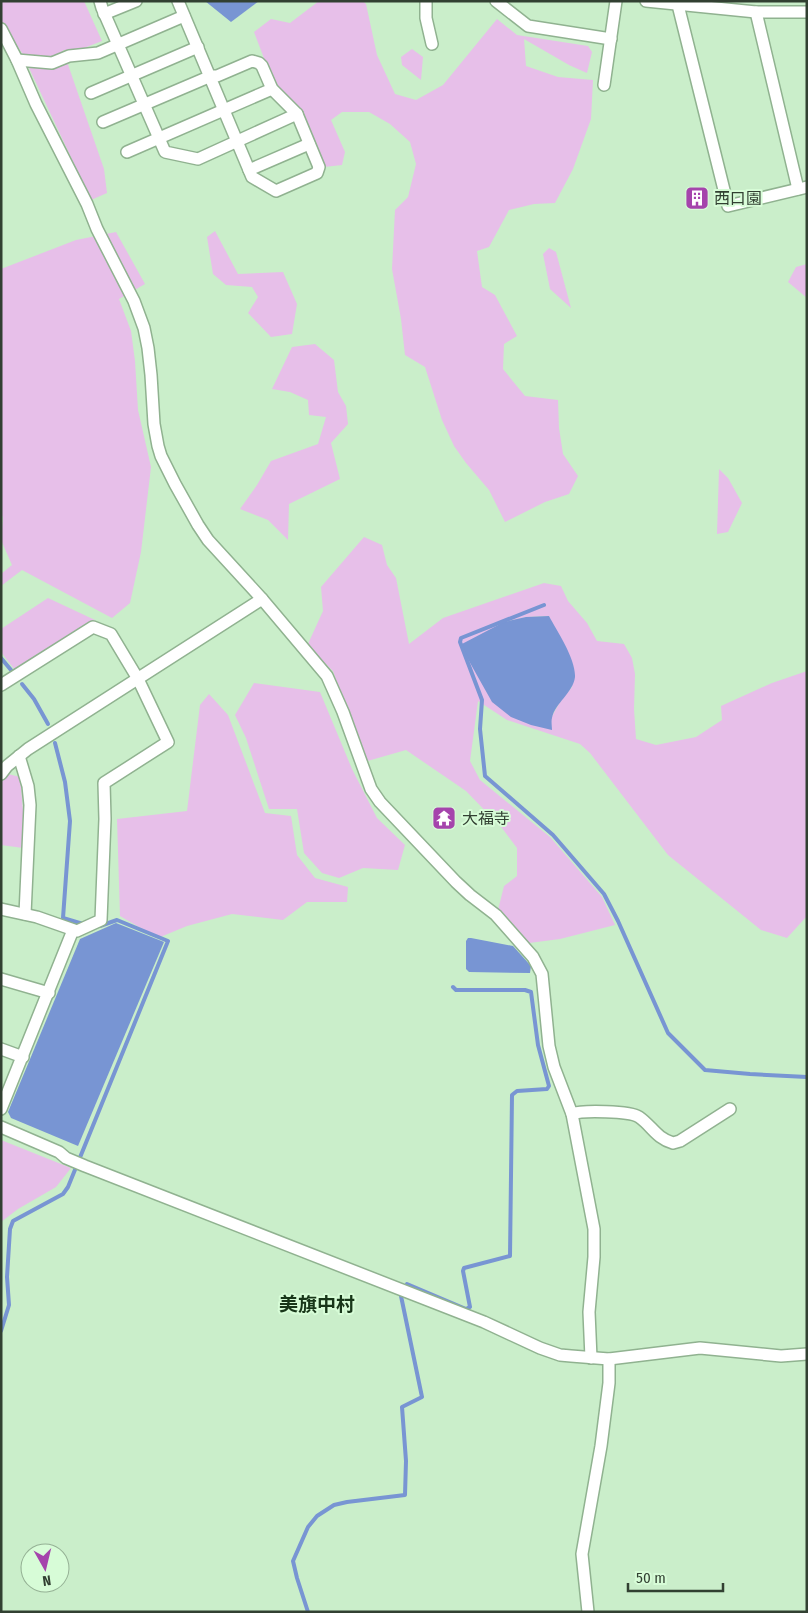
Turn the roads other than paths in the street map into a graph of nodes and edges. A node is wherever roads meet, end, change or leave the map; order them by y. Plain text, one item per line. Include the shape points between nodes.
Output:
1 (100, 1) edge
2 (136, 1) edge
3 (178, 1) edge
4 (426, 1) edge
5 (496, 1) edge
6 (616, 1) edge
7 (646, 1) edge
8 (678, 3) edge
9 (756, 12) junction
10 (807, 12) edge
11 (104, 14) junction
12 (184, 16) junction
13 (1, 28) edge
14 (610, 40) junction
15 (432, 44) dead end
16 (118, 45) junction
17 (198, 47) junction
18 (17, 60) junction
19 (131, 76) junction
20 (211, 76) junction
21 (604, 85) dead end
22 (272, 89) junction
23 (91, 93) dead end
24 (143, 106) junction
25 (223, 111) junction
26 (296, 114) junction
27 (103, 122) dead end
28 (158, 138) junction
29 (236, 141) junction
30 (309, 144) junction
31 (127, 152) dead end
32 (249, 170) junction
33 (802, 188) edge
34 (262, 599) junction
35 (138, 679) junction
36 (1, 685) edge
37 (20, 756) junction
38 (1, 774) edge
39 (1, 909) edge
40 (25, 914) junction
41 (75, 930) junction
42 (1, 979) edge
43 (49, 993) junction
44 (1, 1049) edge
45 (23, 1057) junction
46 (1, 1109) edge
47 (730, 1109) dead end
48 (572, 1114) junction
49 (1, 1127) edge
50 (807, 1354) edge
51 (592, 1358) junction
52 (609, 1360) junction
53 (588, 1612) edge

1 - 11 street
2 - 11 street
3 - 12 street
4 - 15 street
5 - 14 street via 528,26
6 - 14 street
7 - 8 street
8 - 9 street
8 - 33 street via 728,206
9 - 10 street
9 - 33 street
11 - 16 street
12 - 16 street
12 - 17 street
13 - 18 street
14 - 21 street
16 - 18 street via 98,53 68,56 52,63
16 - 19 street
17 - 19 street
17 - 20 street
18 - 34 street via 134,301 144,328 154,424 161,456 203,532
19 - 23 street
19 - 24 street
20 - 22 street via 252,61 262,66
20 - 24 street
20 - 25 street
22 - 25 street
22 - 26 street
24 - 27 street
24 - 28 street
25 - 28 street
25 - 29 street
26 - 29 street
26 - 30 street
28 - 29 street via 164,152 198,159
28 - 31 street
29 - 32 street
30 - 32 street
30 - 32 street via 319,167 317,173 276,191 252,178
34 - 35 street
34 - 48 street via 327,676 371,789 380,802 456,882 496,915 537,964 542,974 552,1061
35 - 36 street via 111,634 93,627
35 - 37 street
35 - 41 street via 168,742 104,783 100,920
37 - 38 street
37 - 40 street via 30,805
39 - 40 street
40 - 41 street
41 - 43 street
42 - 43 street
43 - 45 street
44 - 45 street
45 - 46 street
47 - 48 street via 673,1143 661,1138 635,1115 591,1111
48 - 51 street via 594,1229 590,1312
49 - 51 street via 85,1166 484,1322 540,1348 560,1355
50 - 52 street via 781,1356 700,1348
51 - 52 street
52 - 53 street via 601,1446 582,1554

